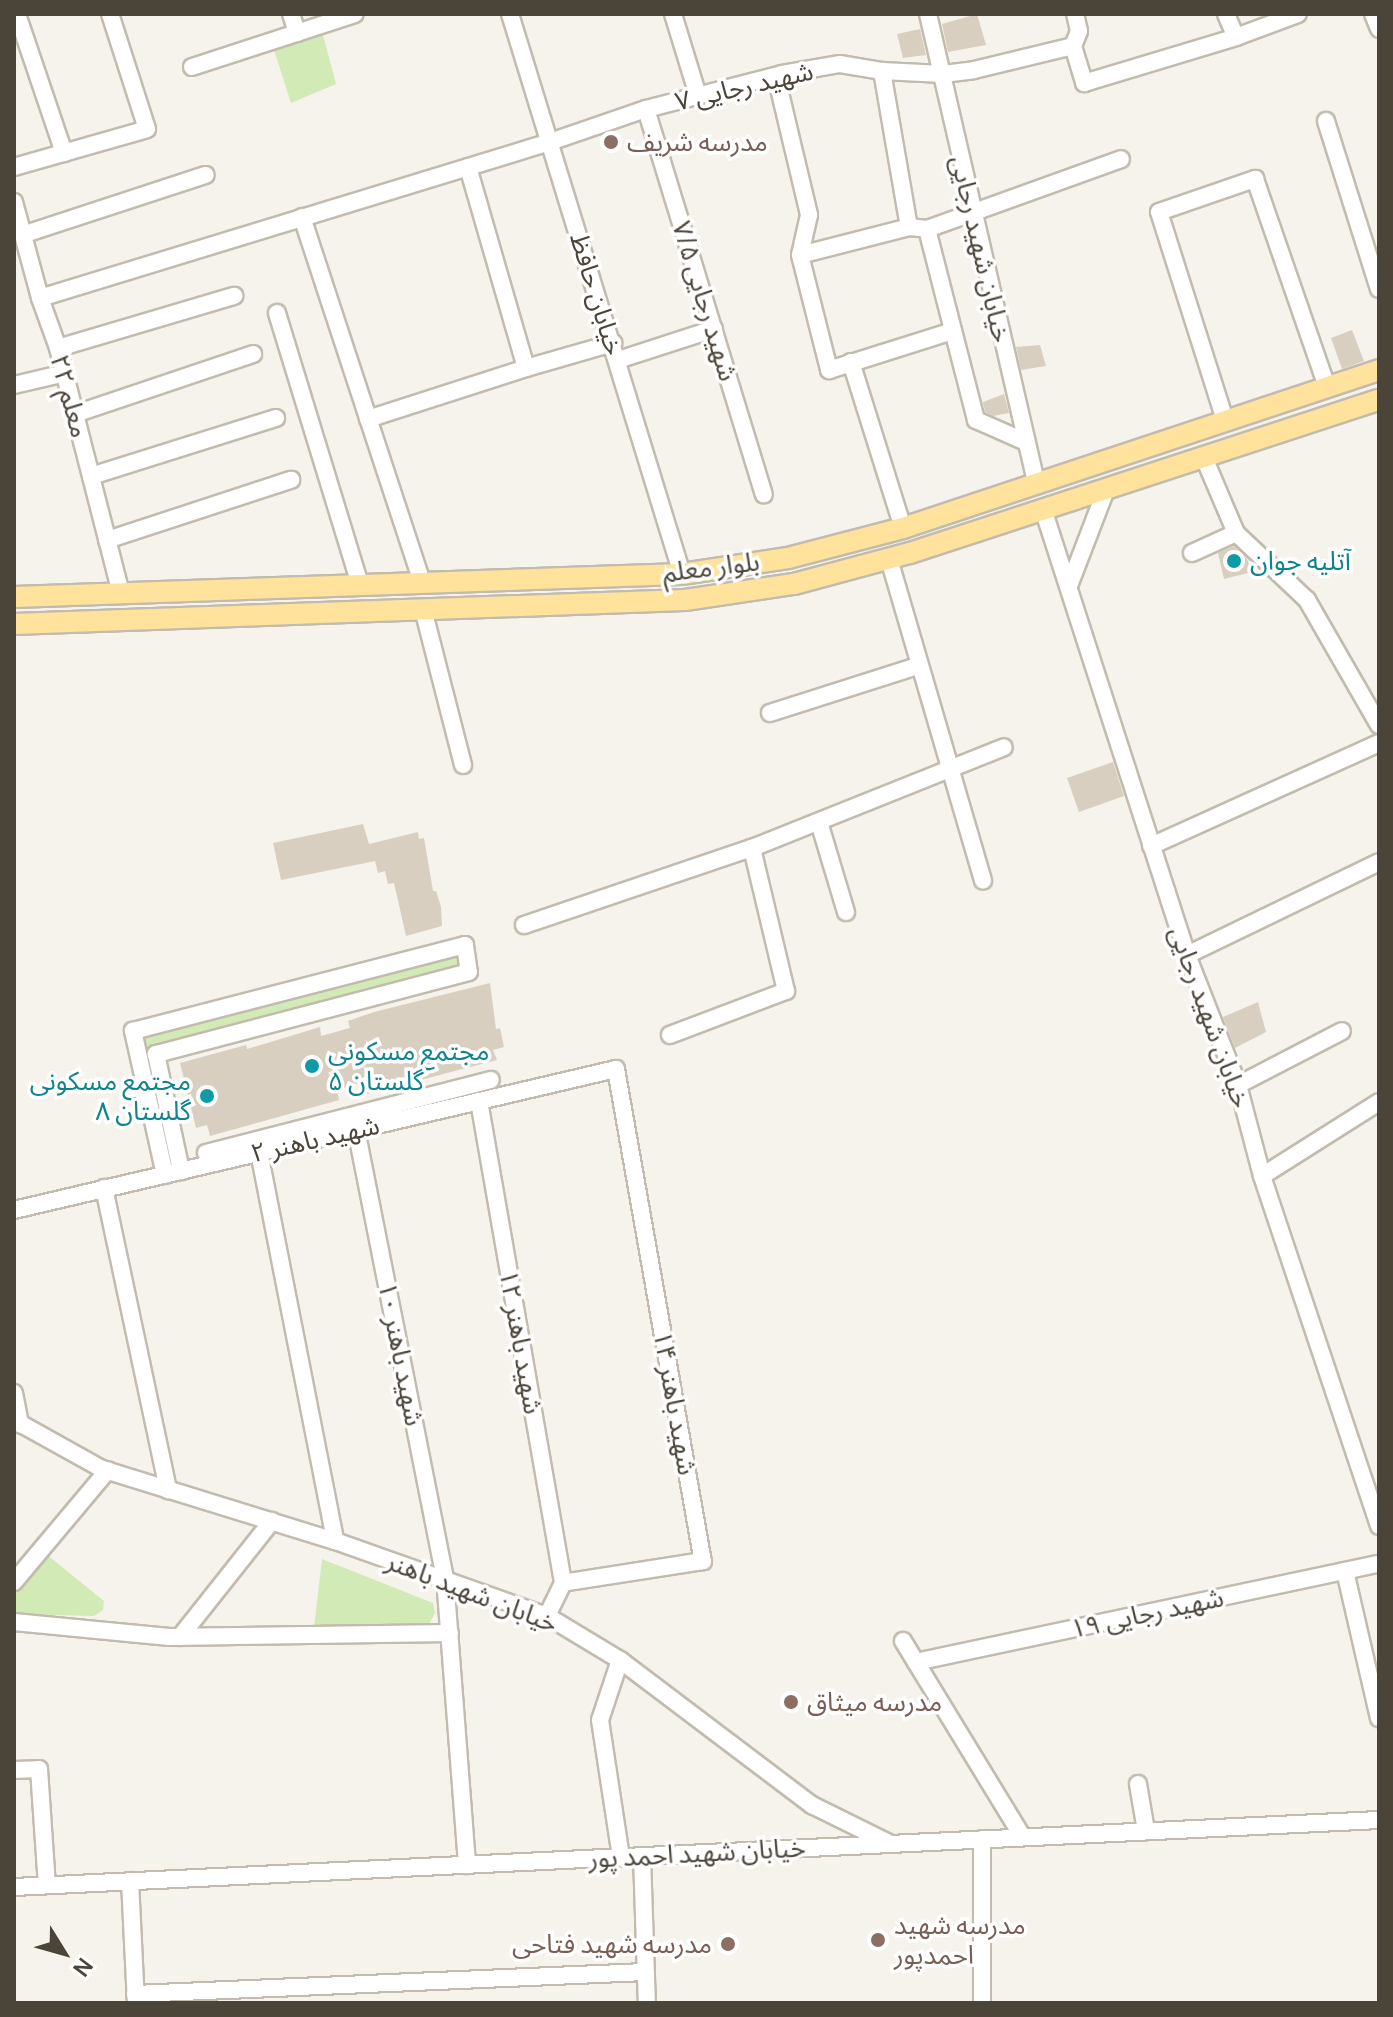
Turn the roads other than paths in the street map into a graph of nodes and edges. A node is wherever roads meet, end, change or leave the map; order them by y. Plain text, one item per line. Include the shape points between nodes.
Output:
1 (17, 14) edge
2 (110, 14) edge
3 (291, 14) edge
4 (355, 14) edge
5 (510, 14) edge
6 (673, 14) edge
7 (928, 14) edge
8 (1075, 14) edge
9 (1226, 14) edge
10 (1298, 14) edge
11 (1373, 14) edge
12 (1379, 29) edge
13 (297, 33) junction
14 (1236, 37) junction
15 (1073, 46) junction
16 (192, 67) dead end
17 (882, 71) junction
18 (943, 74) junction
19 (776, 76) junction
20 (698, 96) junction
21 (646, 109) junction
22 (1326, 121) dead end
23 (550, 142) junction
24 (64, 153) junction
25 (1121, 159) dead end
26 (14, 167) edge
27 (468, 167) junction
28 (206, 175) dead end
29 (14, 202) edge
30 (972, 213) junction
31 (302, 217) junction
32 (909, 227) junction
33 (927, 229) junction
34 (25, 234) junction
35 (800, 255) junction
36 (1379, 289) edge
37 (234, 296) dead end
38 (40, 298) junction
39 (277, 313) dead end
40 (714, 329) junction
41 (953, 331) junction
42 (613, 343) junction
43 (58, 348) junction
44 (253, 354) dead end
45 (618, 360) junction
46 (851, 362) junction
47 (526, 368) junction
48 (1379, 370) edge
49 (65, 373) junction
50 (14, 385) edge
51 (1327, 387) junction
52 (1379, 400) edge
53 (75, 414) junction
54 (276, 418) dead end
55 (368, 419) junction
56 (1225, 420) junction
57 (1026, 442) junction
58 (1205, 460) junction
59 (91, 476) junction
60 (291, 480) dead end
61 (1036, 483) junction
62 (1107, 487) junction
63 (764, 494) dead end
64 (1043, 509) junction
65 (903, 528) junction
66 (1236, 533) junction
67 (107, 540) junction
68 (1192, 553) dead end
69 (889, 559) junction
70 (682, 574) junction
71 (422, 582) junction
72 (360, 585) junction
73 (1069, 586) junction
74 (275, 588) junction
75 (121, 593) junction
76 (14, 597) edge
77 (423, 609) junction
78 (278, 614) junction
79 (14, 624) edge
80 (920, 665) junction
81 (770, 713) dead end
82 (1379, 725) edge
83 (1379, 743) edge
84 (1004, 747) dead end
85 (463, 765) dead end
86 (950, 769) junction
87 (819, 822) junction
88 (1151, 846) junction
89 (752, 848) junction
90 (1379, 862) edge
91 (983, 881) dead end
92 (846, 912) dead end
93 (524, 925) dead end
94 (1187, 955) junction
95 (1342, 1031) dead end
96 (670, 1035) dead end
97 (148, 1056) junction
98 (616, 1069) joint
99 (491, 1080) dead end
100 (1238, 1085) junction
101 (479, 1101) junction
102 (1379, 1102) edge
103 (356, 1129) junction
104 (259, 1152) junction
105 (175, 1168) junction
106 (1262, 1176) junction
107 (104, 1188) junction
108 (14, 1210) edge
109 (14, 1393) edge
110 (17, 1422) edge
111 (108, 1470) junction
112 (168, 1490) junction
113 (272, 1521) junction
114 (1379, 1526) edge
115 (335, 1541) junction
116 (1379, 1564) edge
117 (1345, 1571) junction
118 (445, 1578) junction
119 (14, 1582) edge
120 (563, 1583) junction
121 (547, 1616) junction
122 (14, 1622) edge
123 (450, 1633) junction
124 (180, 1637) junction
125 (903, 1641) dead end
126 (620, 1660) junction
127 (916, 1662) junction
128 (1379, 1718) edge
129 (14, 1770) edge
130 (1138, 1784) dead end
131 (1379, 1820) edge
132 (1146, 1831) junction
133 (1022, 1836) junction
134 (982, 1839) junction
135 (890, 1844) junction
136 (642, 1856) junction
137 (621, 1857) junction
138 (467, 1865) junction
139 (130, 1881) junction
140 (47, 1885) junction
141 (14, 1887) edge
142 (646, 1972) junction
143 (135, 1998) edge
144 (647, 2003) edge
145 (982, 2003) edge

1 - 24 street
2 - 24 street via 147,129
3 - 13 street
4 - 13 street
5 - 23 street, خیابان حافظ
6 - 20 street
7 - 18 street, خیابان شهید رجایی
8 - 15 street via 1079,31
9 - 14 street
10 - 14 street
11 - 12 street
13 - 16 street
14 - 15 street via 1084,83
15 - 18 street, شهید رجایی ۷
17 - 18 street, شهید رجایی ۷
17 - 19 street, شهید رجایی ۷ via 840,64
17 - 32 street
18 - 30 street, خیابان شهید رجایی
19 - 20 street, شهید رجایی ۷
19 - 35 street via 809,215
20 - 21 street, شهید رجایی ۷
21 - 23 street, شهید رجایی ۷
21 - 40 street, شهید رجایی ۷/۵
22 - 36 street
23 - 27 street, شهید رجایی ۷
23 - 42 street, خیابان حافظ
24 - 26 street
25 - 30 street
27 - 31 street, شهید رجایی ۷
27 - 47 street
28 - 34 street
29 - 34 street, معلم ۲۲
30 - 33 street
30 - 57 street, خیابان شهید رجایی
31 - 38 street, شهید رجایی ۷
31 - 55 street
32 - 33 street
32 - 35 street
33 - 41 street
34 - 38 street, معلم ۲۲
35 - 46 street via 829,370
37 - 43 street
38 - 43 street, معلم ۲۲
39 - 72 street
40 - 45 street
40 - 63 street, شهید رجایی ۷/۵
41 - 46 street
41 - 57 street via 976,420
42 - 45 street, خیابان حافظ
42 - 47 street
43 - 49 street, معلم ۲۲
44 - 53 street
45 - 70 street, خیابان حافظ
46 - 65 street
47 - 55 street
48 - 51 main road, بلوار معلم
49 - 50 street
49 - 53 street, معلم ۲۲
51 - 56 main road, بلوار معلم
51 - 56 street via 1255,179 1159,212
52 - 58 main road, بلوار معلم
53 - 59 street, معلم ۲۲
54 - 59 street
55 - 71 street
56 - 61 main road, بلوار معلم
57 - 61 street, خیابان شهید رجایی
58 - 62 main road, بلوار معلم
58 - 66 street
59 - 67 street, معلم ۲۲
60 - 67 street
61 - 64 main road
61 - 65 main road, بلوار معلم
62 - 64 main road, بلوار معلم
62 - 73 street
64 - 69 main road, بلوار معلم
64 - 73 street, خیابان شهید رجایی
65 - 70 main road, بلوار معلم via 788,558
66 - 68 street
66 - 82 street via 1307,600
67 - 75 street, معلم ۲۲
69 - 77 main road, بلوار معلم via 794,584 685,600
69 - 80 street
70 - 71 main road, بلوار معلم
71 - 72 main road, بلوار معلم
72 - 74 main road, بلوار معلم
73 - 88 street, خیابان شهید رجایی
74 - 75 main road, بلوار معلم
74 - 78 main road
75 - 76 main road, بلوار معلم
77 - 78 main road, بلوار معلم
77 - 85 street
78 - 79 main road, بلوار معلم
80 - 81 street
80 - 86 street
83 - 88 street
84 - 86 street
86 - 87 street
86 - 91 street
87 - 89 street
87 - 92 street
88 - 94 street, خیابان شهید رجایی
89 - 93 street
89 - 96 street via 786,991
90 - 94 street
94 - 100 street, خیابان شهید رجایی
95 - 100 street
97 - 97 street via 469,972 465,945 133,1031
97 - 105 street
98 - 101 street, شهید باهنر ۲
98 - 120 street, شهید باهنر ۱۴ via 703,1561
99 - 105 street
100 - 106 street, خیابان شهید رجایی
101 - 103 street, شهید باهنر ۲
101 - 120 street, شهید باهنر ۱۲
102 - 106 street
103 - 104 street, شهید باهنر ۲
103 - 118 street, شهید باهنر ۱۰
104 - 105 street, شهید باهنر ۲
104 - 115 street
105 - 107 street, شهید باهنر ۲
106 - 114 street, خیابان شهید رجایی
107 - 108 street, شهید باهنر ۲
107 - 112 street
109 - 110 street
110 - 111 street, خیابان شهید باهنر
111 - 112 street, خیابان شهید باهنر
111 - 119 street
112 - 113 street, خیابان شهید باهنر
113 - 115 street, خیابان شهید باهنر
113 - 124 street
115 - 118 street, خیابان شهید باهنر
116 - 117 street, شهید رجایی ۱۹
117 - 127 street, شهید رجایی ۱۹
117 - 128 street
118 - 121 street, خیابان شهید باهنر
118 - 123 street, شهید باهنر ۱۰
120 - 121 street
121 - 126 street, خیابان شهید باهنر
122 - 124 street
123 - 124 street
123 - 138 street, شهید باهنر ۱۰
125 - 127 street
126 - 135 street, خیابان شهید باهنر via 812,1805
126 - 137 street via 600,1720
127 - 133 street
129 - 140 street via 39,1769
130 - 132 street
131 - 132 street, خیابان شهید احمد پور
132 - 133 street, خیابان شهید احمد پور
133 - 134 street, خیابان شهید احمد پور
134 - 135 street, خیابان شهید احمد پور
134 - 145 street
135 - 136 street, خیابان شهید احمد پور
136 - 137 street, خیابان شهید احمد پور
136 - 142 street
137 - 138 street, خیابان شهید احمد پور
138 - 139 street, خیابان شهید احمد پور
139 - 140 street, خیابان شهید احمد پور
139 - 143 street
140 - 141 street, خیابان شهید احمد پور
142 - 143 street
142 - 144 street

